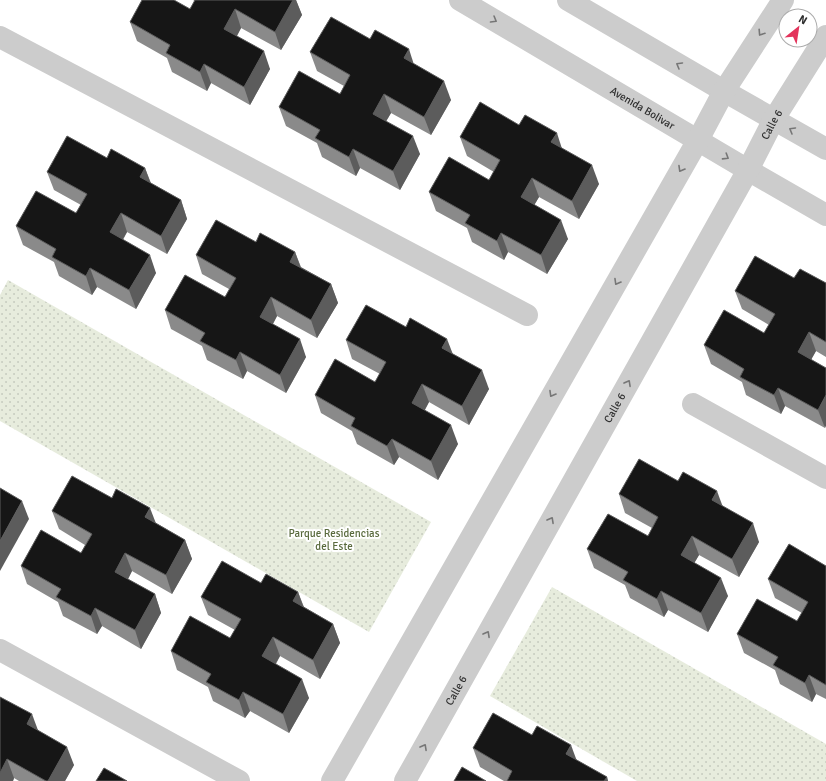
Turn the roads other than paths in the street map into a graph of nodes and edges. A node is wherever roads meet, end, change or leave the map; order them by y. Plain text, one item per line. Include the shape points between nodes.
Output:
1 (460, 0) edge
2 (568, 0) edge
3 (783, 0) edge
4 (826, 36) edge
5 (0, 37) edge
6 (724, 91) junction
7 (774, 119) junction
8 (698, 140) junction
9 (826, 149) edge
10 (748, 170) junction
11 (826, 215) edge
12 (527, 315) dead end
13 (693, 404) dead end
14 (826, 478) edge
15 (0, 650) edge
16 (239, 781) edge
17 (332, 781) edge
18 (405, 781) edge

1 -> 8 street, Avenida Bolivar
6 -> 2 street
3 -> 6 street
4 - 7 street, Calle 6
5 - 12 street
6 - 7 street
6 - 8 street
9 -> 7 street
7 - 10 street, Calle 6
8 -> 10 street, Avenida Bolivar
8 -> 17 street
10 - 11 street, Avenida Bolivar
18 -> 10 street, Calle 6
13 - 14 street
15 - 16 street

